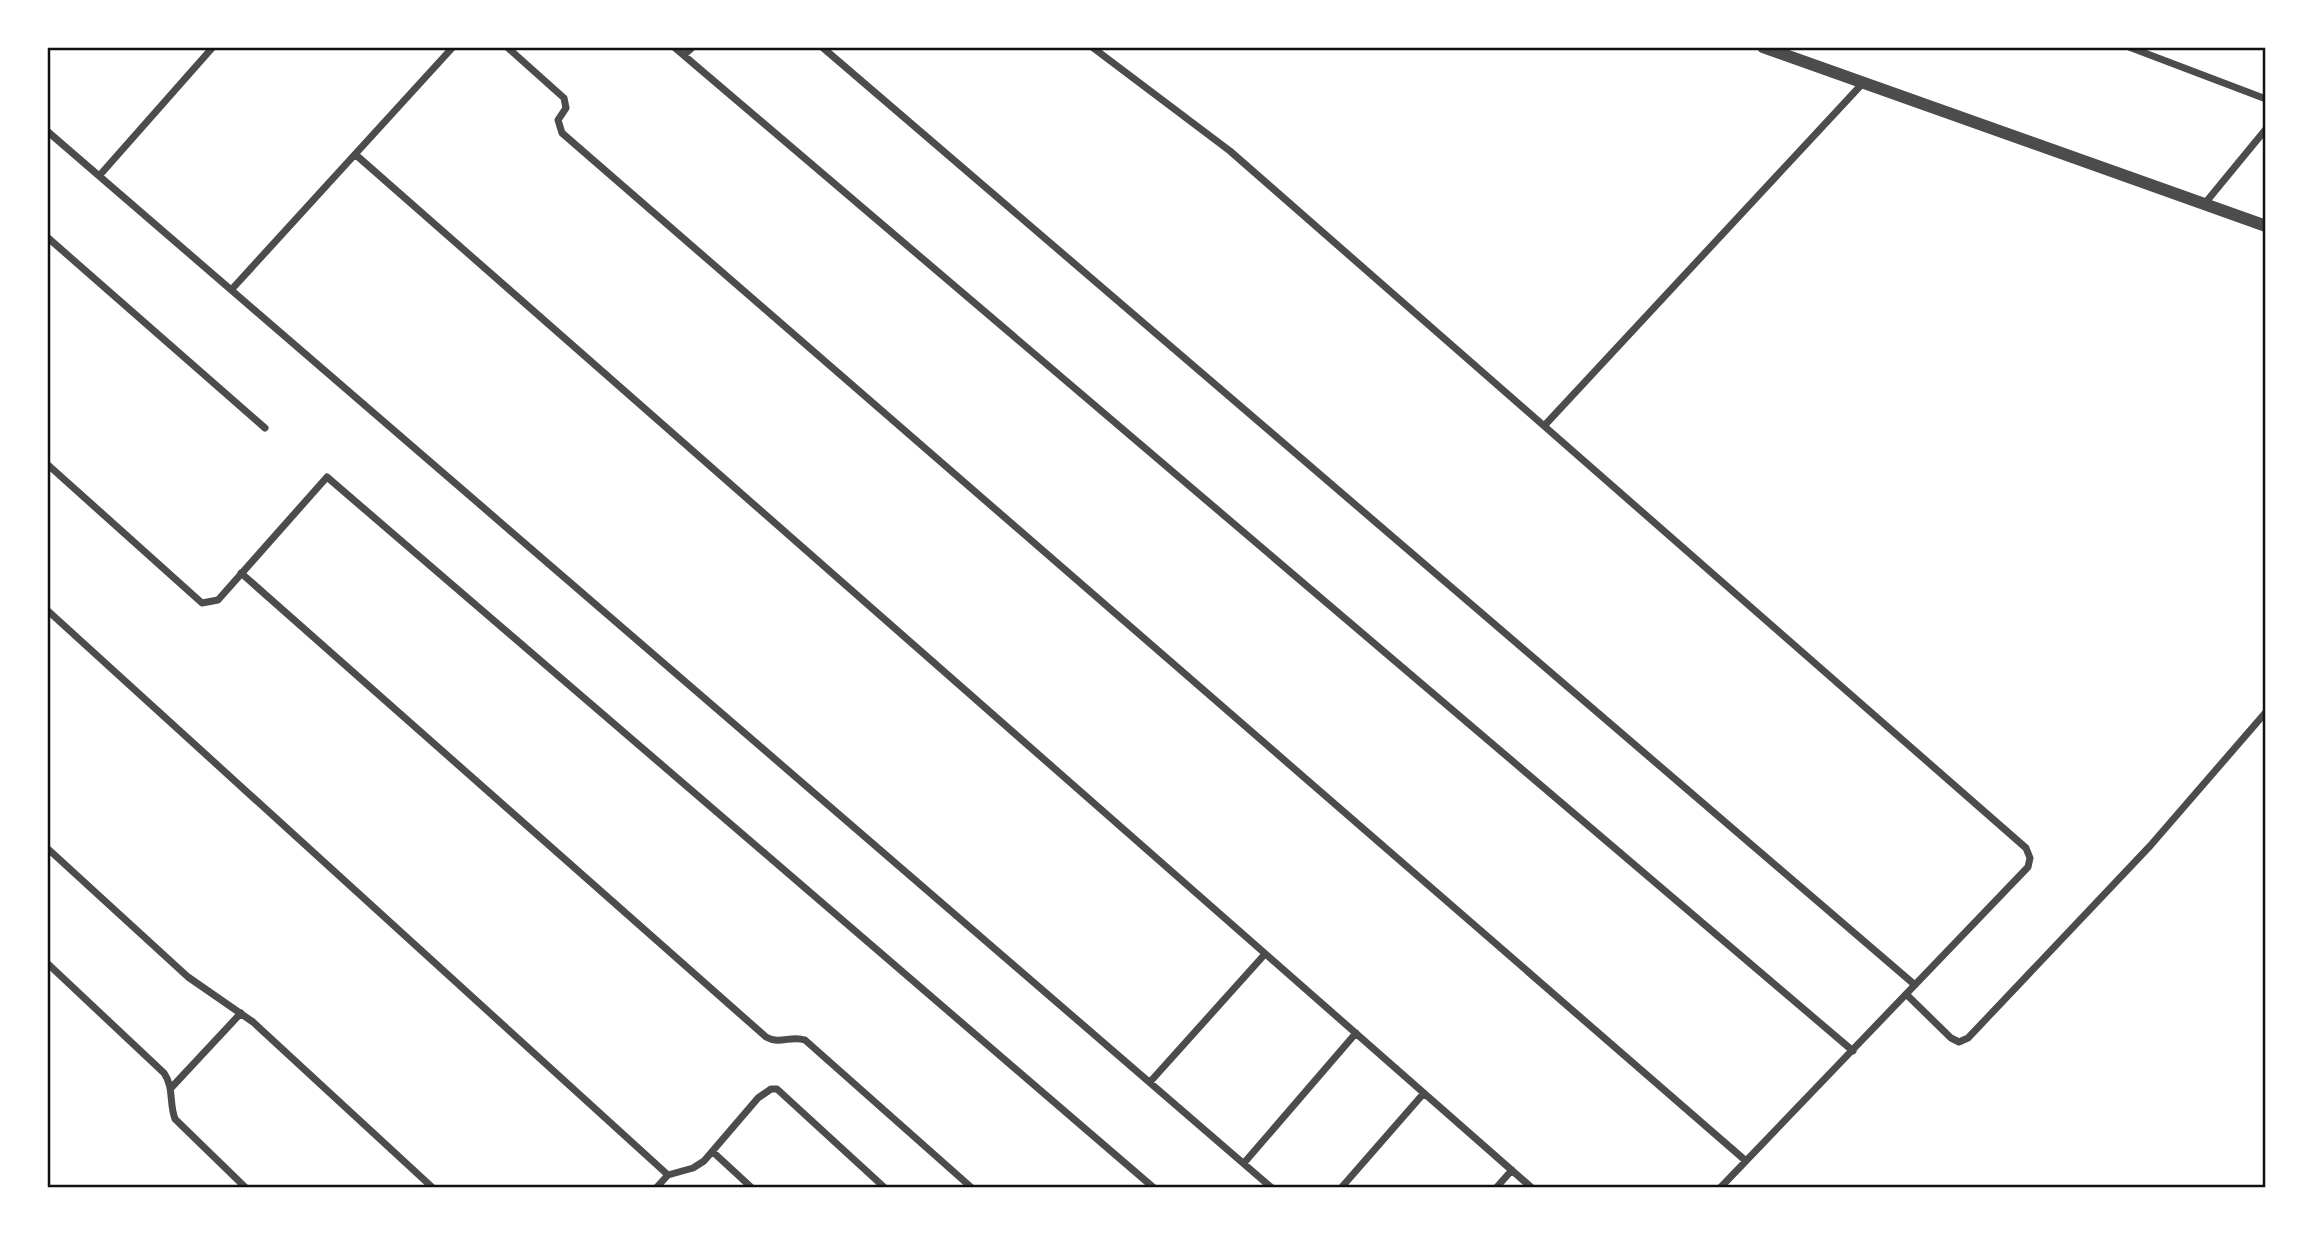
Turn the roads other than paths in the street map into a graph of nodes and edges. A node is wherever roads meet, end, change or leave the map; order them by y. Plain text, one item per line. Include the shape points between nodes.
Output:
1 (213, 47) edge
2 (453, 47) edge
3 (507, 47) edge
4 (674, 47) edge
5 (693, 47) edge
6 (822, 47) edge
7 (1092, 47) edge
8 (1763, 47) edge
9 (2129, 47) edge
10 (2159, 47) edge
11 (684, 55) junction
12 (2152, 56) junction
13 (1863, 82) junction
14 (2266, 99) edge
15 (2266, 129) edge
16 (47, 131) edge
17 (356, 155) junction
18 (99, 176) junction
19 (2206, 202) junction
20 (2266, 226) edge
21 (47, 237) edge
22 (232, 289) junction
23 (1544, 426) junction
24 (265, 428) dead end
25 (47, 464) edge
26 (241, 573) junction
27 (47, 610) edge
28 (2266, 712) edge
29 (47, 848) edge
30 (1265, 954) junction
31 (47, 963) edge
32 (1915, 985) junction
33 (1907, 995) junction
34 (241, 1013) junction
35 (1356, 1033) junction
36 (1853, 1051) junction
37 (1150, 1082) junction
38 (171, 1088) junction
39 (1424, 1093) junction
40 (713, 1152) junction
41 (1746, 1161) junction
42 (1244, 1163) junction
43 (1512, 1170) junction
44 (668, 1175) junction
45 (246, 1188) edge
46 (433, 1188) edge
47 (656, 1188) edge
48 (752, 1188) edge
49 (885, 1188) edge
50 (972, 1188) edge
51 (1154, 1188) edge
52 (1272, 1188) edge
53 (1341, 1188) edge
54 (1496, 1188) edge
55 (1532, 1188) edge
56 (1720, 1188) edge

1 - 18 street
2 - 17 street
3 - 41 street via 564,98 566,108 558,120 562,133
4 - 11 street
5 - 11 street
6 - 32 street
7 - 23 street via 1230,151
8 - 13 street
9 - 12 street
10 - 12 street
11 - 36 street
12 - 14 street
13 - 19 street
13 - 23 street
15 - 19 street
16 - 18 street
17 - 22 street
17 - 30 street
18 - 22 street
19 - 20 street
21 - 24 street
22 - 37 street
23 - 32 street via 2026,848 2028,867
25 - 26 street via 202,603 218,600
26 - 50 street via 766,1037 780,1042 797,1037 805,1040
26 - 51 street via 327,477
27 - 44 street
28 - 33 street via 2150,846 1968,1038 1959,1042 1951,1038
29 - 34 street via 188,977
30 - 35 street
30 - 37 street
31 - 38 street via 164,1073
32 - 33 street
33 - 36 street
34 - 38 street
34 - 46 street
35 - 39 street
35 - 42 street
36 - 41 street
37 - 42 street
38 - 45 street via 175,1119
39 - 43 street
39 - 53 street
40 - 44 street via 693,1168
40 - 48 street
40 - 49 street via 765,1092 777,1089
41 - 56 street
42 - 52 street
43 - 54 street
43 - 55 street
44 - 47 street

